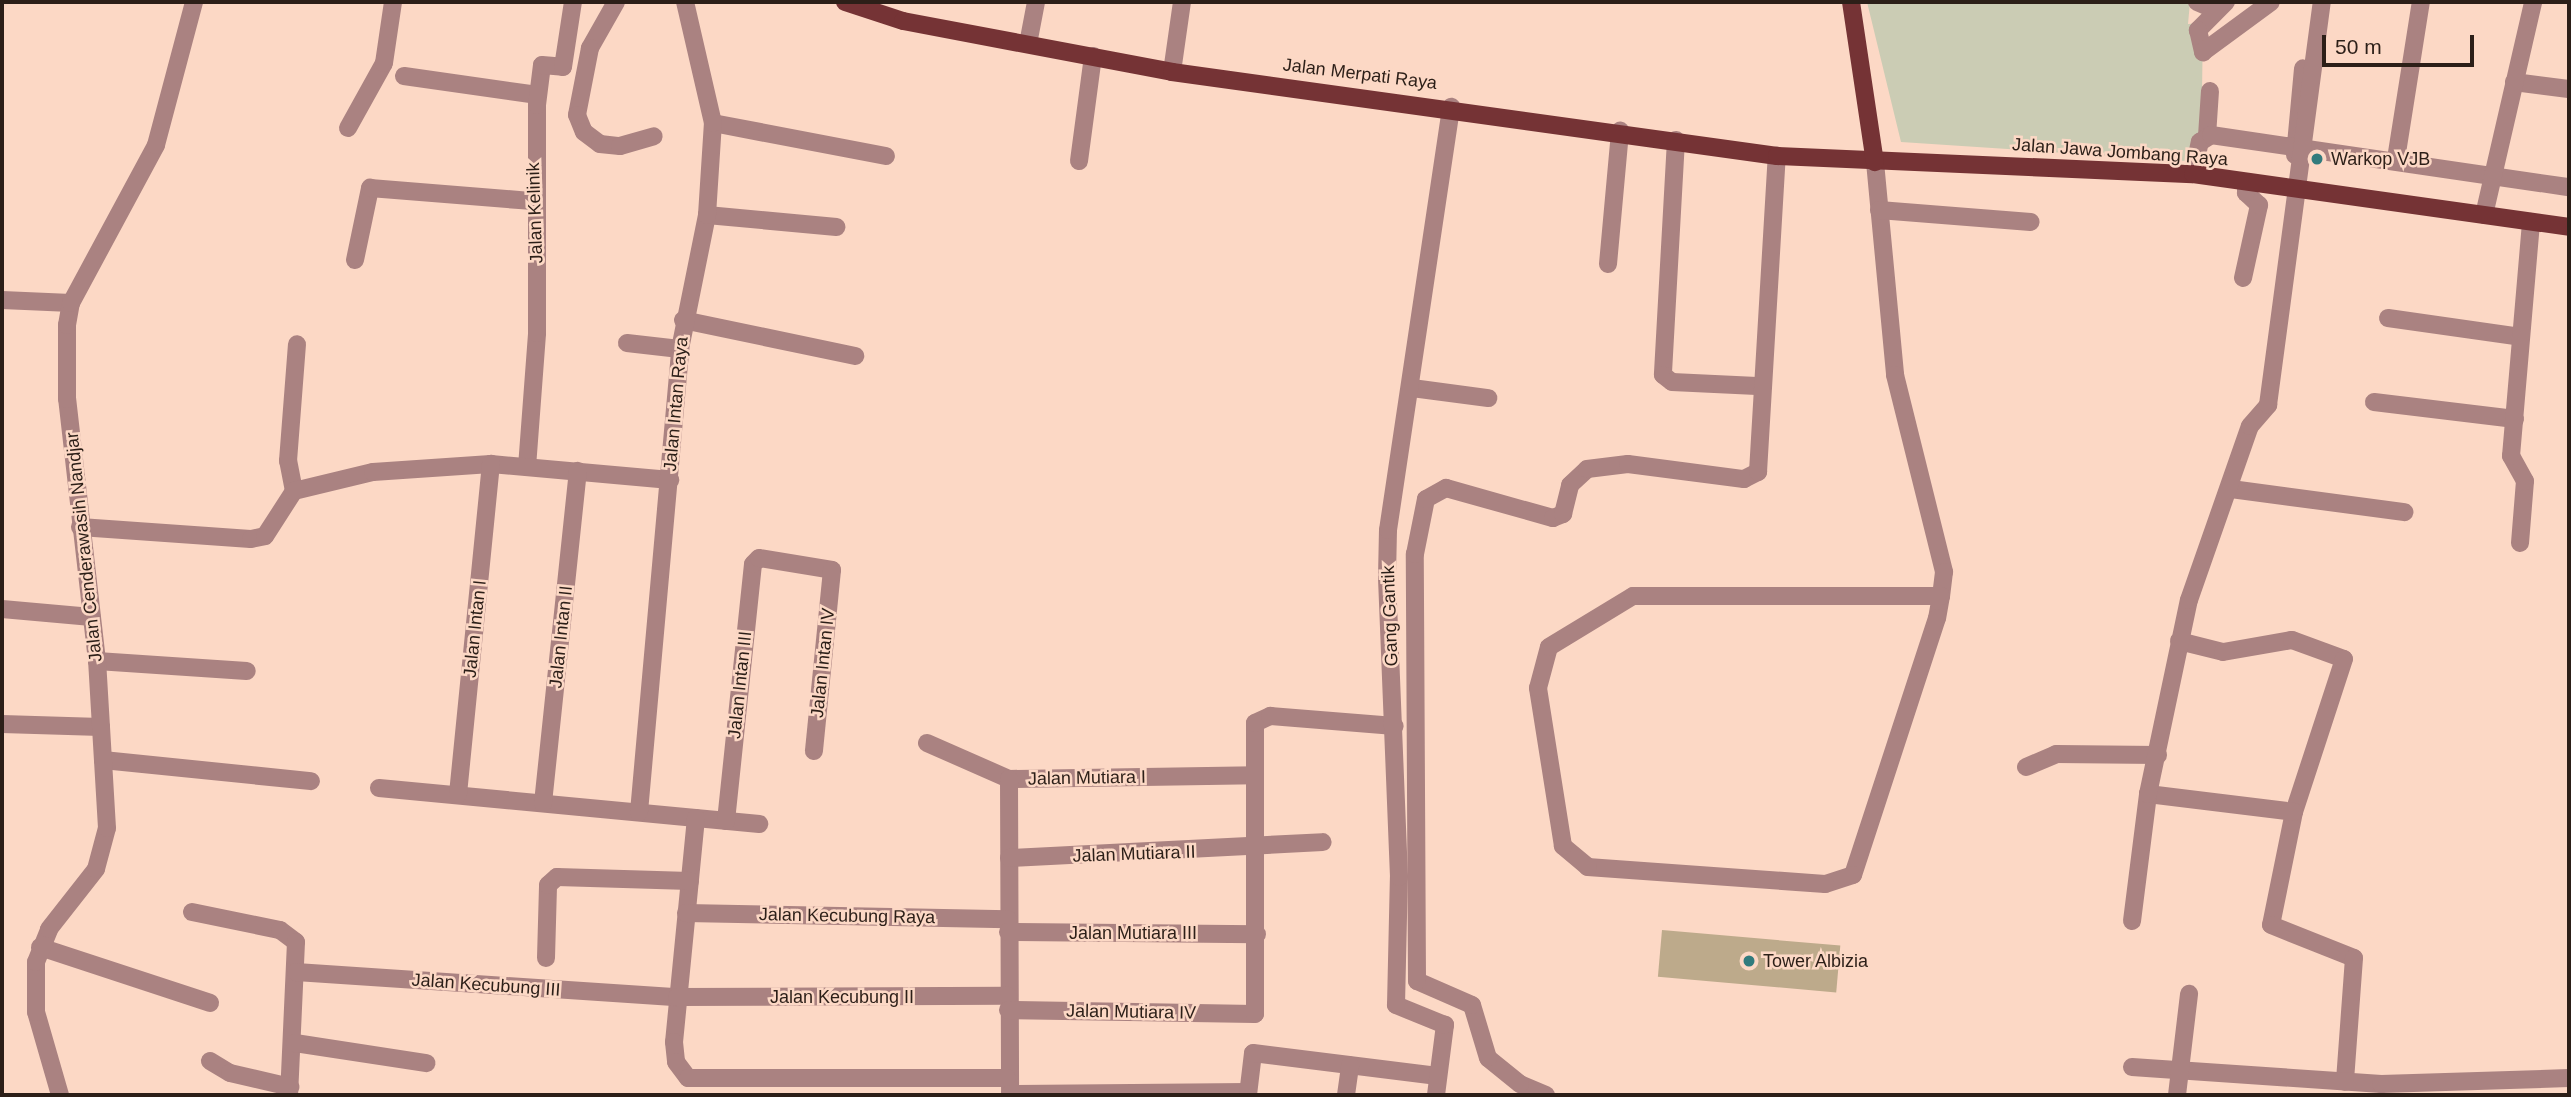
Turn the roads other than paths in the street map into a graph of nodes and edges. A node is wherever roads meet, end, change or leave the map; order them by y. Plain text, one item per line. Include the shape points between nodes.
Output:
1 (194, 2) edge
2 (393, 2) edge
3 (573, 2) edge
4 (616, 2) edge
5 (685, 2) edge
6 (845, 2) edge
7 (1036, 2) edge
8 (1182, 2) edge
9 (1851, 2) edge
10 (2197, 2) edge
11 (2271, 2) edge
12 (2311, 2) edge
13 (2322, 2) edge
14 (2421, 2) edge
15 (2533, 2) edge
16 (2221, 6) edge
17 (1028, 44) junction
18 (1093, 56) junction
19 (1172, 72) junction
20 (404, 76) dead end
21 (2514, 82) junction
22 (2569, 89) edge
23 (2210, 91) dead end
24 (538, 95) junction
25 (1451, 107) junction
26 (713, 123) junction
27 (348, 128) dead end
28 (1620, 131) junction
29 (654, 136) dead end
30 (2207, 136) junction
31 (1676, 140) junction
32 (2299, 145) junction
33 (886, 156) dead end
34 (1777, 156) junction
35 (2396, 159) junction
36 (1079, 161) dead end
37 (1875, 162) junction
38 (2193, 174) junction
39 (2490, 174) junction
40 (2246, 182) junction
41 (2569, 187) edge
42 (2295, 189) junction
43 (533, 201) junction
44 (1879, 210) junction
45 (707, 215) junction
46 (2484, 215) junction
47 (2031, 222) dead end
48 (2531, 222) junction
49 (836, 227) dead end
50 (2569, 227) edge
51 (355, 260) dead end
52 (1608, 264) dead end
53 (2243, 278) dead end
54 (2, 300) edge
55 (71, 303) junction
56 (2388, 318) dead end
57 (683, 320) junction
58 (2521, 337) junction
59 (627, 343) dead end
60 (297, 344) dead end
61 (680, 349) junction
62 (855, 356) dead end
63 (1757, 386) dead end
64 (1412, 388) junction
65 (1488, 398) dead end
66 (2374, 402) dead end
67 (2515, 419) junction
68 (491, 464) junction
69 (527, 467) junction
70 (578, 471) junction
71 (670, 480) junction
72 (2231, 489) junction
73 (294, 491) junction
74 (2404, 512) dead end
75 (80, 527) junction
76 (2520, 543) dead end
77 (833, 575) joint
78 (1941, 596) junction
79 (2, 609) edge
80 (92, 617) junction
81 (2179, 641) junction
82 (97, 661) junction
83 (247, 671) dead end
84 (2, 724) edge
85 (1395, 726) junction
86 (101, 727) junction
87 (927, 743) dead end
88 (814, 751) dead end
89 (2158, 755) junction
90 (103, 760) junction
91 (2026, 767) dead end
92 (1255, 775) junction
93 (1009, 779) junction
94 (311, 781) dead end
95 (379, 788) dead end
96 (457, 794) junction
97 (2148, 794) junction
98 (543, 803) junction
99 (639, 812) junction
100 (2294, 812) junction
101 (696, 818) junction
102 (726, 821) junction
103 (759, 824) dead end
104 (1323, 842) dead end
105 (1259, 849) junction
106 (1009, 858) junction
107 (690, 881) junction
108 (192, 912) dead end
109 (686, 913) junction
110 (2132, 921) dead end
111 (1008, 926) junction
112 (1257, 934) junction
113 (40, 947) junction
114 (546, 958) dead end
115 (296, 972) junction
116 (2189, 994) dead end
117 (677, 997) junction
118 (210, 1003) dead end
119 (1008, 1003) junction
120 (295, 1043) junction
121 (210, 1061) dead end
122 (426, 1063) dead end
123 (1350, 1065) junction
124 (2132, 1067) dead end
125 (2179, 1073) junction
126 (1438, 1076) junction
127 (2569, 1078) edge
128 (2345, 1082) junction
129 (691, 1085) edge
130 (791, 1088) edge
131 (1009, 1089) edge
132 (290, 1091) edge
133 (1248, 1094) edge
134 (60, 1095) edge
135 (1346, 1095) edge
136 (1436, 1095) edge
137 (1546, 1095) edge
138 (2177, 1095) edge

1 - 55 street, Jalan Cenderawasih Nandjar via 156,145
2 - 27 street via 384,63
3 - 24 street, Jalan Kelinik via 563,67 542,65
4 - 29 street via 590,48 577,115 584,132 600,144 620,146
5 - 26 street, Jalan Intan Raya
6 - 17 main road, Jalan Merpati Raya via 903,22
7 - 17 street
8 - 19 street
9 - 37 main road
10 - 16 street
11 - 16 street via 2203,52 2198,30
12 - 32 street
13 - 32 street
14 - 35 street
15 - 21 street
17 - 18 main road, Jalan Merpati Raya
18 - 19 main road, Jalan Merpati Raya
18 - 36 street
19 - 25 main road, Jalan Merpati Raya
20 - 24 street
21 - 22 street
21 - 39 street
23 - 30 street
24 - 43 street, Jalan Kelinik
25 - 28 main road, Jalan Merpati Raya
25 - 64 street, Gang Gantik
26 - 33 street
26 - 45 street, Jalan Intan Raya
28 - 31 main road, Jalan Merpati Raya
28 - 52 street
30 - 32 street
30 - 38 street
31 - 34 main road, Jalan Merpati Raya
31 - 63 street via 1663,375 1672,383
32 - 35 street
32 - 42 street
34 - 37 main road, Jalan Merpati Raya
34 - 137 street via 1758,472 1744,479 1628,464 1587,468 1570,485 1563,514 1553,518 1446,488 1426,499 1415,554 1418,981 1472,1005 1488,1058 1520,1084
35 - 39 street
37 - 38 main road, Jalan Jawa Jombang Raya
37 - 44 street
38 - 40 main road, Jalan Jawa Jombang Raya
39 - 41 street
39 - 46 street
40 - 42 main road, Jalan Jawa Jombang Raya
40 - 53 street via 2246,193 2259,205
42 - 46 main road, Jalan Jawa Jombang Raya
42 - 72 street via 2268,405 2250,426
43 - 51 street via 370,188
43 - 69 street, Jalan Kelinik via 537,333
44 - 47 street
44 - 78 street via 1895,375 1930,502 1944,572
45 - 49 street
45 - 57 street, Jalan Intan Raya
46 - 48 main road, Jalan Jawa Jombang Raya
48 - 50 main road, Jalan Jawa Jombang Raya
48 - 58 street
54 - 55 street
55 - 75 street, Jalan Cenderawasih Nandjar via 65,367
56 - 58 street
57 - 61 street, Jalan Intan Raya
57 - 62 street
58 - 67 street
59 - 61 street
60 - 73 street via 288,461
61 - 71 street, Jalan Intan Raya
64 - 65 street
64 - 85 street, Gang Gantik via 1388,530
66 - 67 street
67 - 76 street via 2511,456 2525,481
68 - 69 street
68 - 73 street via 373,472
68 - 96 street, Jalan Intan I
69 - 70 street
70 - 71 street
70 - 98 street, Jalan Intan II
71 - 99 street, Jalan Intan Raya
72 - 74 street
72 - 81 street
73 - 75 street via 265,536 250,539
75 - 80 street, Jalan Cenderawasih Nandjar
77 - 88 street, Jalan Intan IV
77 - 102 street, Jalan Intan III via 826,564 764,556 753,564
78 - 78 street via 1853,875 1825,884 1588,867 1563,846 1538,688 1549,647 1633,596
79 - 80 street
80 - 82 street, Jalan Cenderawasih Nandjar
81 - 89 street
81 - 100 street via 2224,652 2292,640 2344,659
82 - 83 street
82 - 86 street, Jalan Cenderawasih Nandjar
84 - 86 street
85 - 92 street via 1263,716 1255,723
85 - 126 street, Gang Gantik via 1396,1005 1445,1026
86 - 90 street, Jalan Cenderawasih Nandjar
87 - 93 street, Jalan Mutiara I
89 - 91 street via 2056,754
89 - 97 street
90 - 94 street
90 - 113 street, Jalan Cenderawasih Nandjar via 102,857
92 - 93 street, Jalan Mutiara I
92 - 105 street
93 - 106 street
95 - 96 street
96 - 98 street
97 - 100 street
97 - 110 street
98 - 99 street
99 - 101 street
100 - 128 street via 2271,925 2354,958
101 - 102 street
101 - 107 street
102 - 103 street
104 - 105 street, Jalan Mutiara II
105 - 106 street, Jalan Mutiara II
105 - 112 street
106 - 111 street
107 - 109 street
107 - 114 street via 557,877 548,885
108 - 115 street via 287,933 296,942
109 - 111 street, Jalan Kecubung Raya
109 - 117 street
111 - 112 street, Jalan Mutiara III
111 - 119 street
112 - 119 street, Jalan Mutiara IV via 1255,1014
113 - 118 street
113 - 134 street, Jalan Cenderawasih Nandjar via 34,997
115 - 117 street, Jalan Kecubung III
115 - 120 street
116 - 125 street
117 - 119 street, Jalan Kecubung II
117 - 129 street via 676,1062
119 - 131 street
120 - 122 street
120 - 132 street
121 - 132 street via 230,1073
123 - 126 street
123 - 133 street via 1253,1053
123 - 135 street
124 - 125 street
125 - 128 street
125 - 138 street
126 - 136 street, Gang Gantik
127 - 128 street
129 - 130 street
130 - 131 street
131 - 133 street

